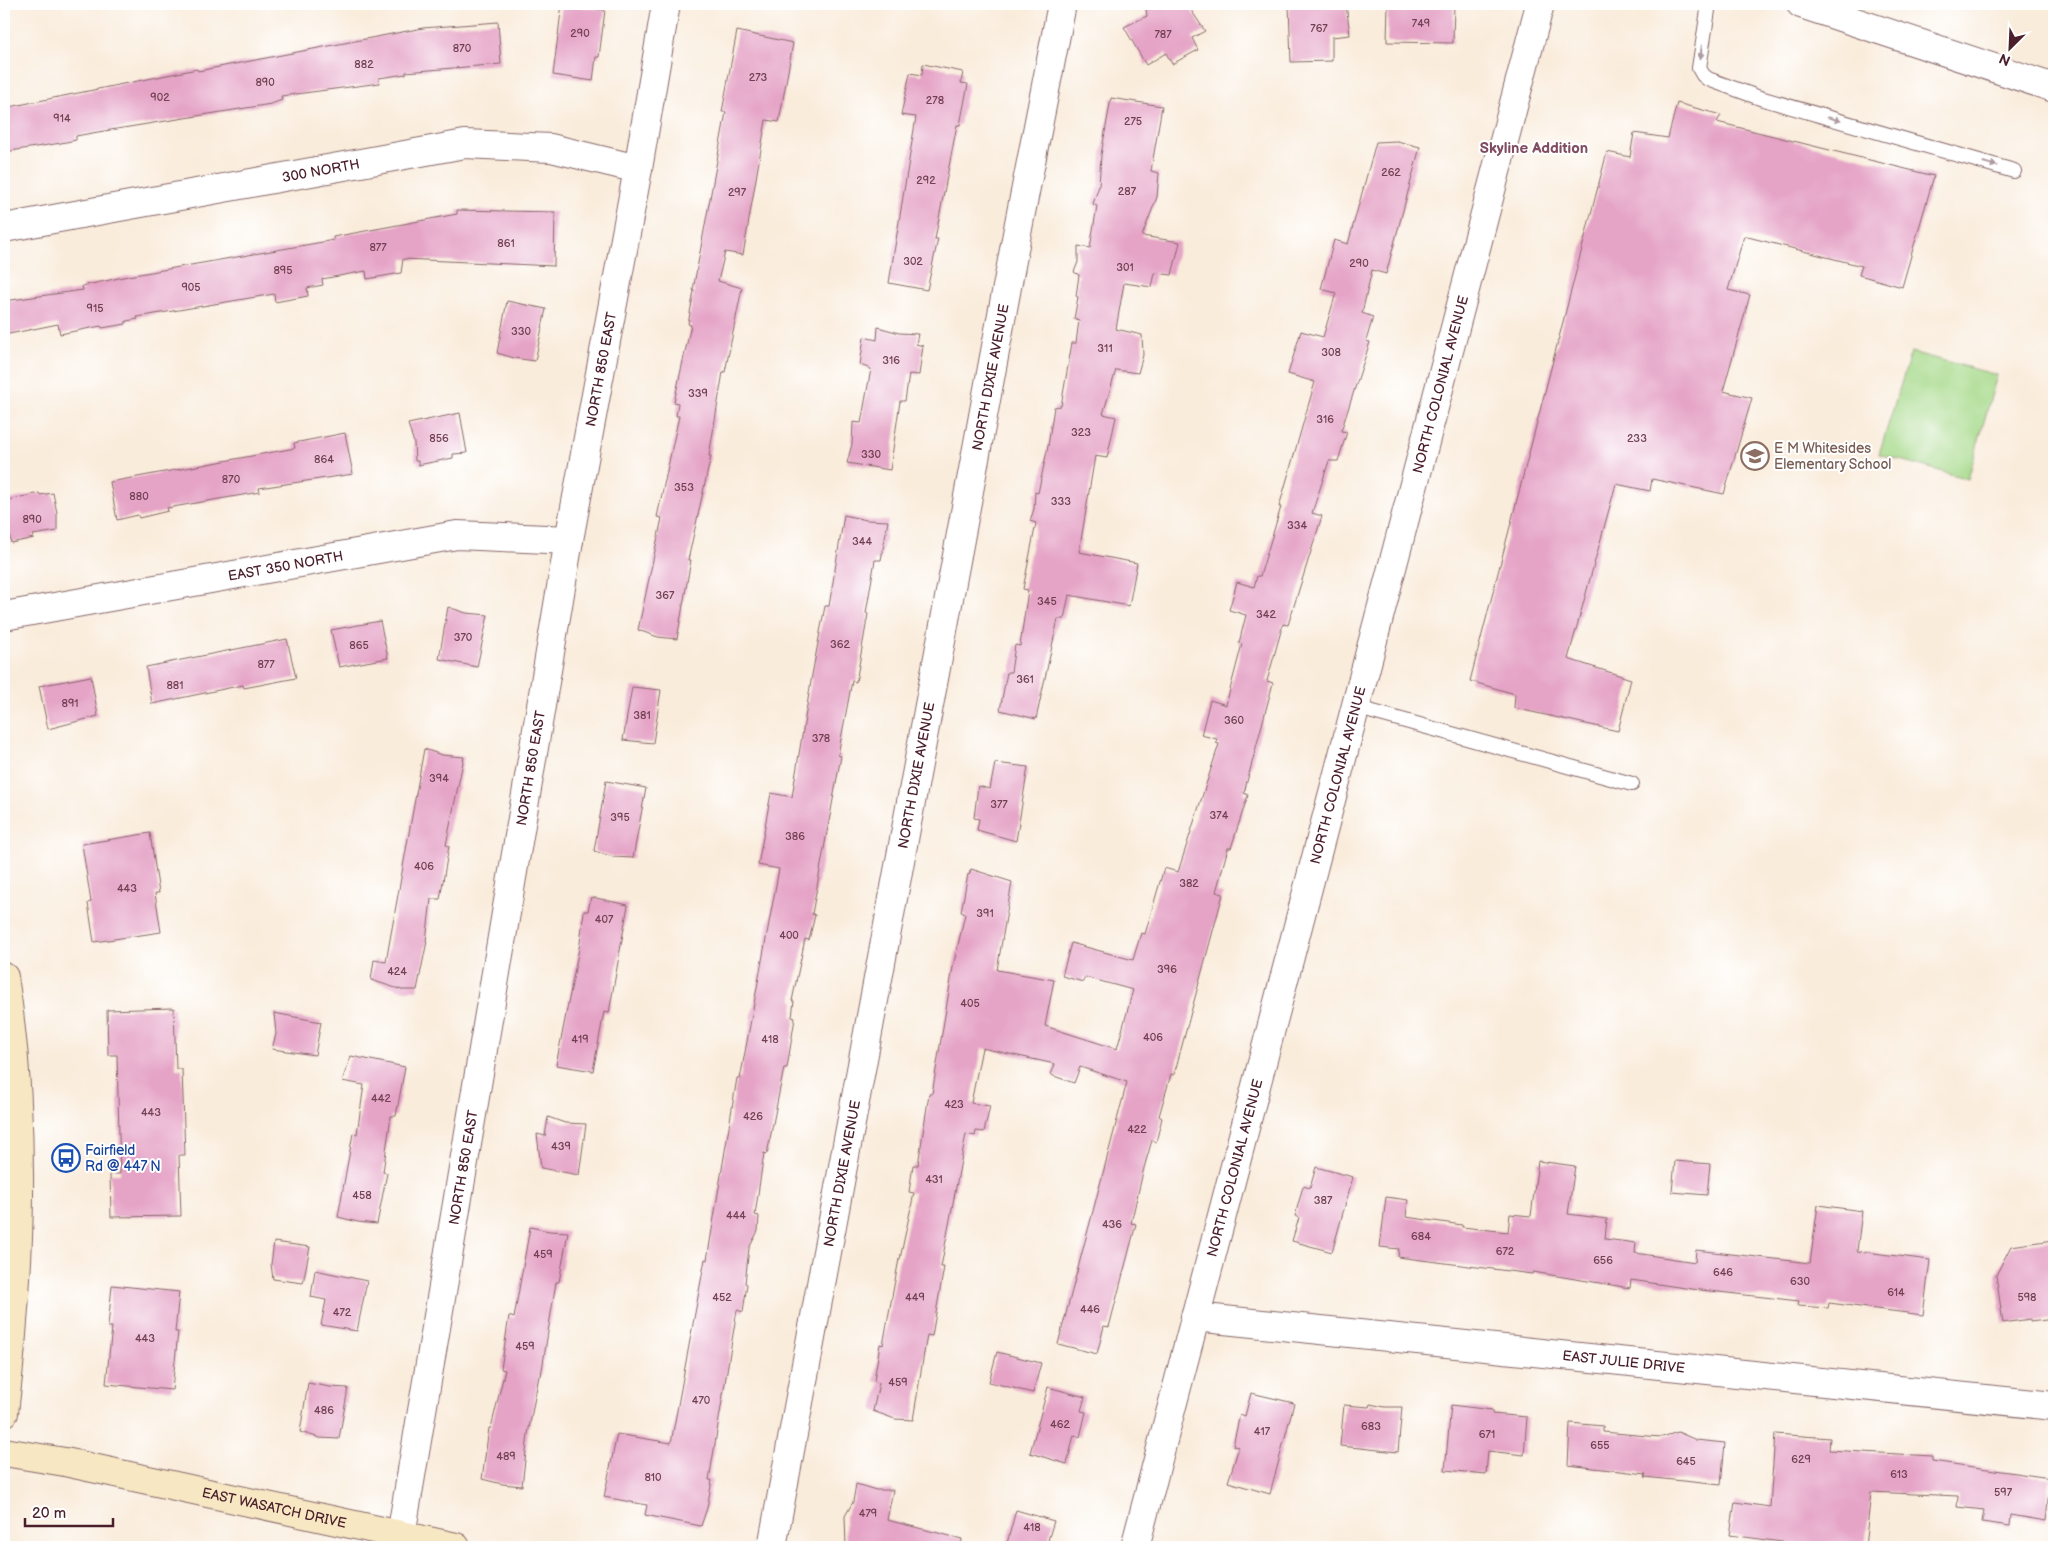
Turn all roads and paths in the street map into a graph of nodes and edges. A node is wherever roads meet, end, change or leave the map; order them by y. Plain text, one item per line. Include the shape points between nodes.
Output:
1 (666, 4) edge
2 (1062, 4) edge
3 (1540, 4) edge
4 (1709, 4) edge
5 (1801, 4) edge
6 (2054, 88) edge
7 (638, 169) junction
8 (2014, 171) dead end
9 (4, 228) edge
10 (569, 540) junction
11 (4, 616) edge
12 (1355, 707) junction
13 (1632, 784) dead end
14 (4, 977) edge
15 (1195, 1317) junction
16 (2054, 1406) edge
17 (4, 1413) edge
18 (4, 1452) edge
19 (400, 1541) edge
20 (456, 1547) edge
21 (772, 1547) edge
22 (1135, 1547) edge

1 - 7 street, NORTH 850 EAST
2 - 21 street, NORTH DIXIE AVENUE
3 - 12 street, NORTH COLONIAL AVENUE
4 -> 8 lane via 1699,68 1708,79 1760,98
5 - 6 street
7 - 9 street, 300 NORTH via 551,148 465,144
7 - 10 street, NORTH 850 EAST
10 - 11 street, EAST 350 NORTH via 457,535
10 - 19 street, NORTH 850 EAST
12 - 13 lane
12 - 15 street, NORTH COLONIAL AVENUE
14 - 17 street via 16,1091 19,1194 15,1296
15 - 16 street, EAST JULIE DRIVE
15 - 22 street, NORTH COLONIAL AVENUE
18 - 19 street, EAST WASATCH DRIVE via 65,1462
19 - 20 street, EAST WASATCH DRIVE

